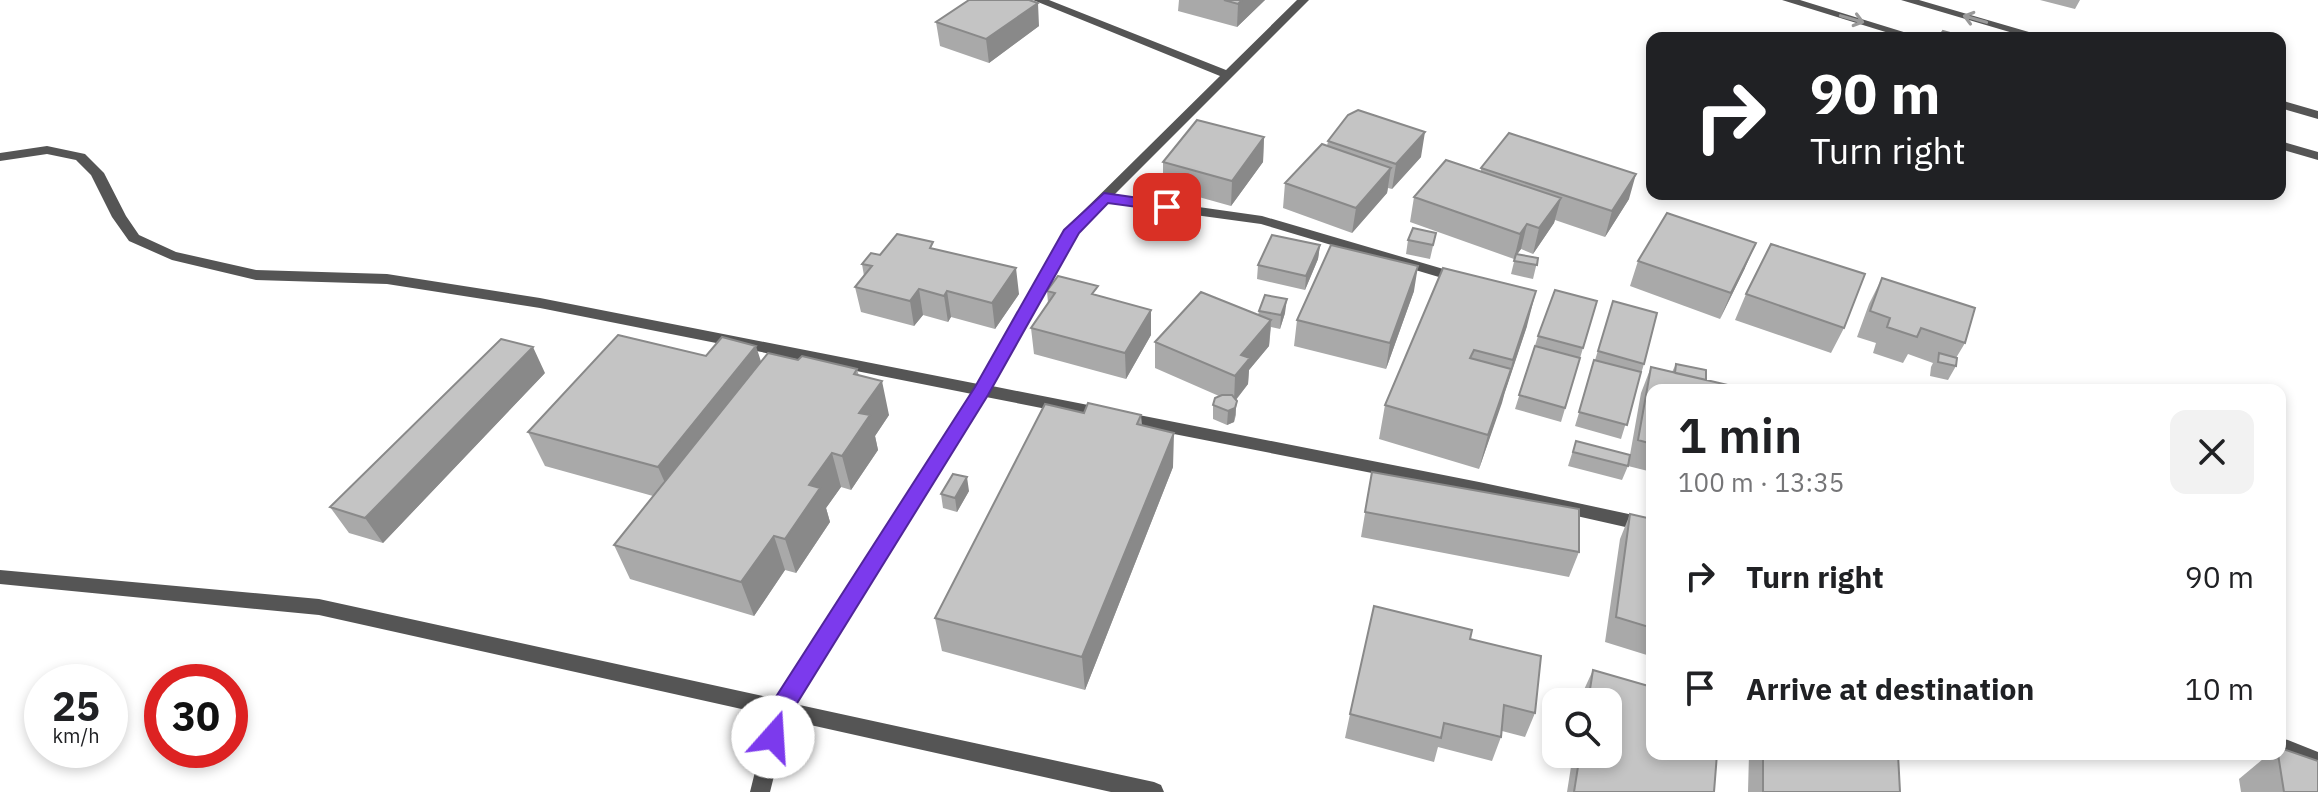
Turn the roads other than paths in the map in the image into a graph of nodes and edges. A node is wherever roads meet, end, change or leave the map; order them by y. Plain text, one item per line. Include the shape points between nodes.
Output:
1 (1039, 0) edge
2 (1303, 0) edge
3 (1788, 0) edge
4 (1907, 0) edge
5 (1897, 32) edge
6 (2022, 32) edge
7 (1227, 74) junction
8 (2286, 106) edge
9 (2318, 115) edge
10 (2286, 147) edge
11 (2318, 156) edge
12 (0, 157) edge
13 (1104, 198) junction
14 (1472, 282) edge
15 (982, 390) junction
16 (1646, 525) edge
17 (0, 577) edge
18 (780, 710) junction
19 (2286, 749) edge
20 (2318, 762) edge
21 (760, 792) edge
22 (1154, 792) edge

1 - 7 street
2 - 7 street
3 -> 5 street
6 -> 4 street
7 - 13 street
8 - 9 street
10 - 11 street
12 - 15 street via 47,150 80,157 97,173 134,238 172,256 256,275 387,279 540,303
13 - 14 street via 1262,220
13 - 15 street via 1072,230
15 - 16 street
15 - 18 street
17 - 18 street via 319,607
18 - 21 street
18 - 22 street
19 - 20 street

